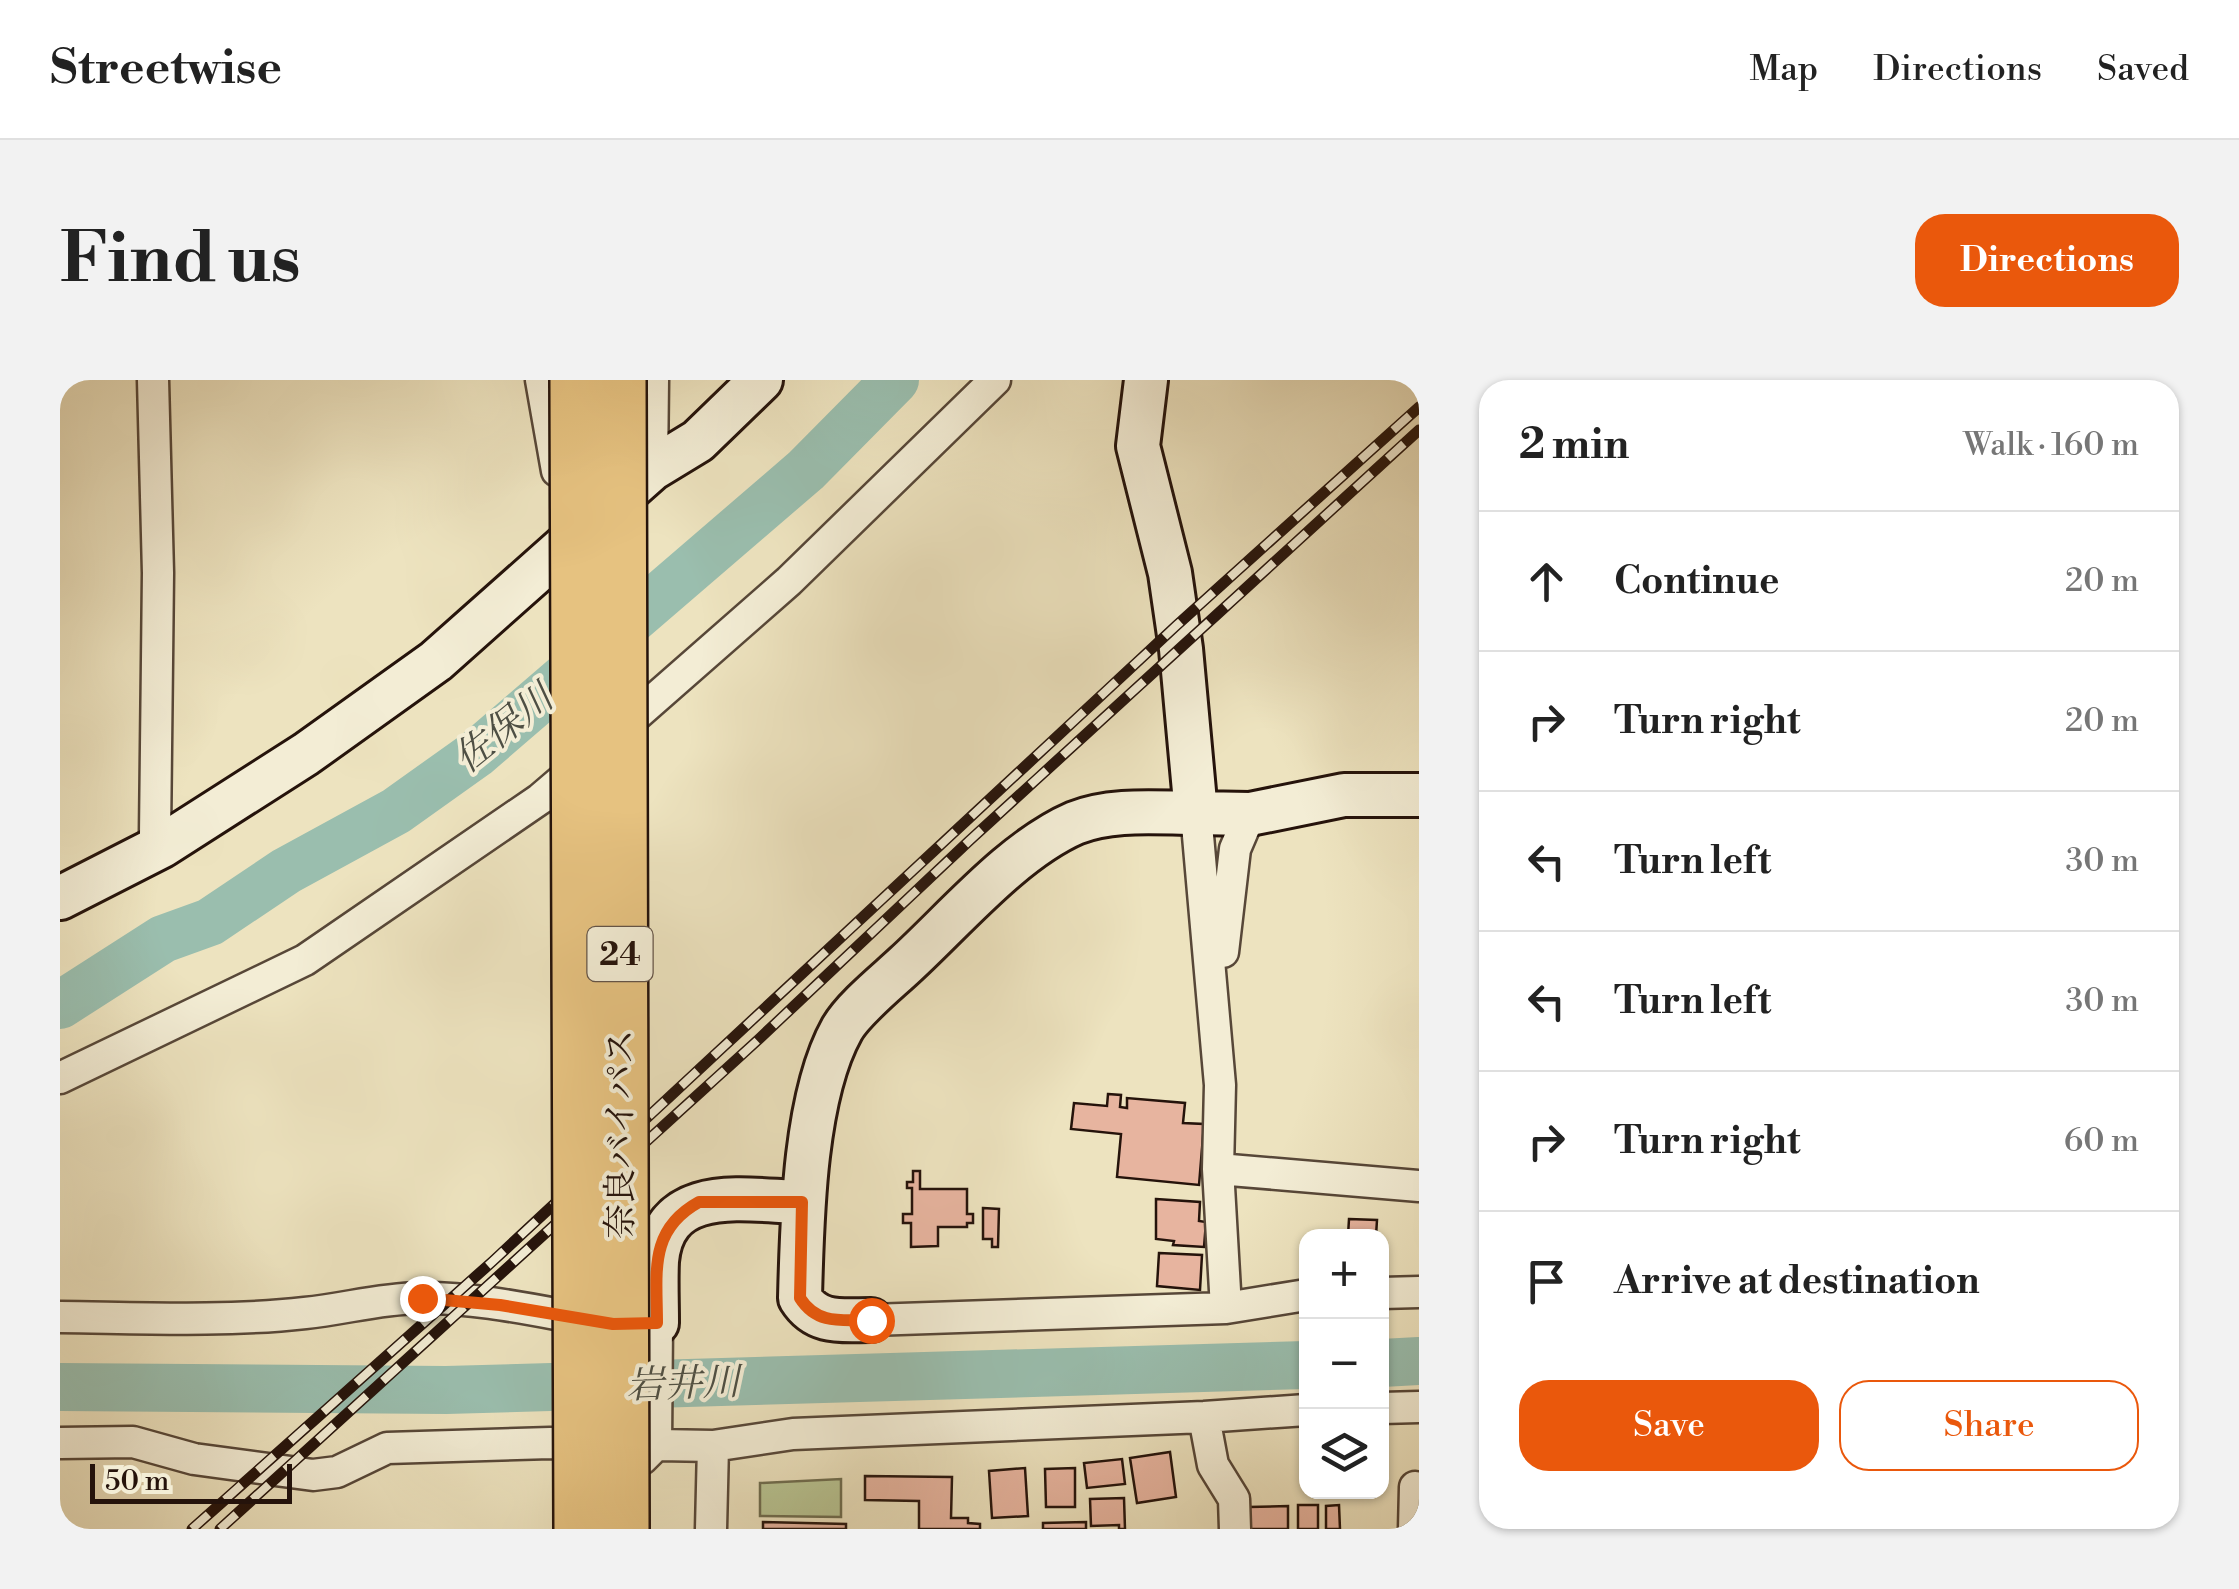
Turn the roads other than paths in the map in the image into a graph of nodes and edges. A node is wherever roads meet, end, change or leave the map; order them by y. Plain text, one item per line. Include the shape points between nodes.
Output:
1 (154, 380) edge
2 (541, 380) edge
3 (578, 380) edge
4 (618, 380) edge
5 (653, 380) edge
6 (762, 380) edge
7 (995, 380) edge
8 (1146, 380) edge
9 (652, 469) junction
10 (570, 543) junction
11 (1419, 794) edge
12 (1196, 813) junction
13 (1250, 814) junction
14 (162, 846) junction
15 (60, 898) edge
16 (1216, 1010) junction
17 (60, 1078) edge
18 (1218, 1169) junction
19 (1419, 1186) edge
20 (802, 1202) junction
21 (1419, 1292) edge
22 (1389, 1293) edge
23 (1299, 1296) edge
24 (1226, 1308) junction
25 (60, 1317) edge
26 (871, 1320) joint
27 (656, 1332) junction
28 (1419, 1407) edge
29 (1389, 1408) edge
30 (1299, 1410) edge
31 (1204, 1417) junction
32 (656, 1437) junction
33 (60, 1443) edge
34 (712, 1446) junction
35 (1415, 1487) dead end
36 (582, 1529) edge
37 (621, 1529) edge
38 (711, 1529) edge
39 (1236, 1529) edge
40 (1414, 1529) edge

1 - 14 street via 155,835
2 - 10 street
3 - 36 highway, 奈良バイパス / 24, bridge
4 - 37 highway, 奈良バイパス / 24, bridge
5 - 9 street
6 - 9 street via 698,442
7 - 17 street via 789,581 540,799 305,960
8 - 12 street via 1138,446 1170,574
9 - 10 street
10 - 14 street via 436,662
11 - 13 street via 1344,795
12 - 13 street
12 - 16 street
12 - 20 street via 1078,822 1013,864 892,978 843,1027 821,1084
13 - 16 street via 1235,849
14 - 15 street
16 - 18 street
18 - 19 street
18 - 24 street
20 - 26 street via 800,1298 824,1320
20 - 27 street via 699,1202 684,1210 663,1236 657,1257
21 - 22 street
23 - 24 street
24 - 26 street
25 - 27 street via 234,1318 422,1298
27 - 32 street
28 - 29 street
30 - 31 street
31 - 34 street via 793,1434
31 - 39 street via 1214,1465 1234,1500
32 - 33 street via 387,1448 337,1472 313,1475 194,1460 134,1442
32 - 34 street
32 - 37 street via 621,1492
34 - 38 street
35 - 40 street

